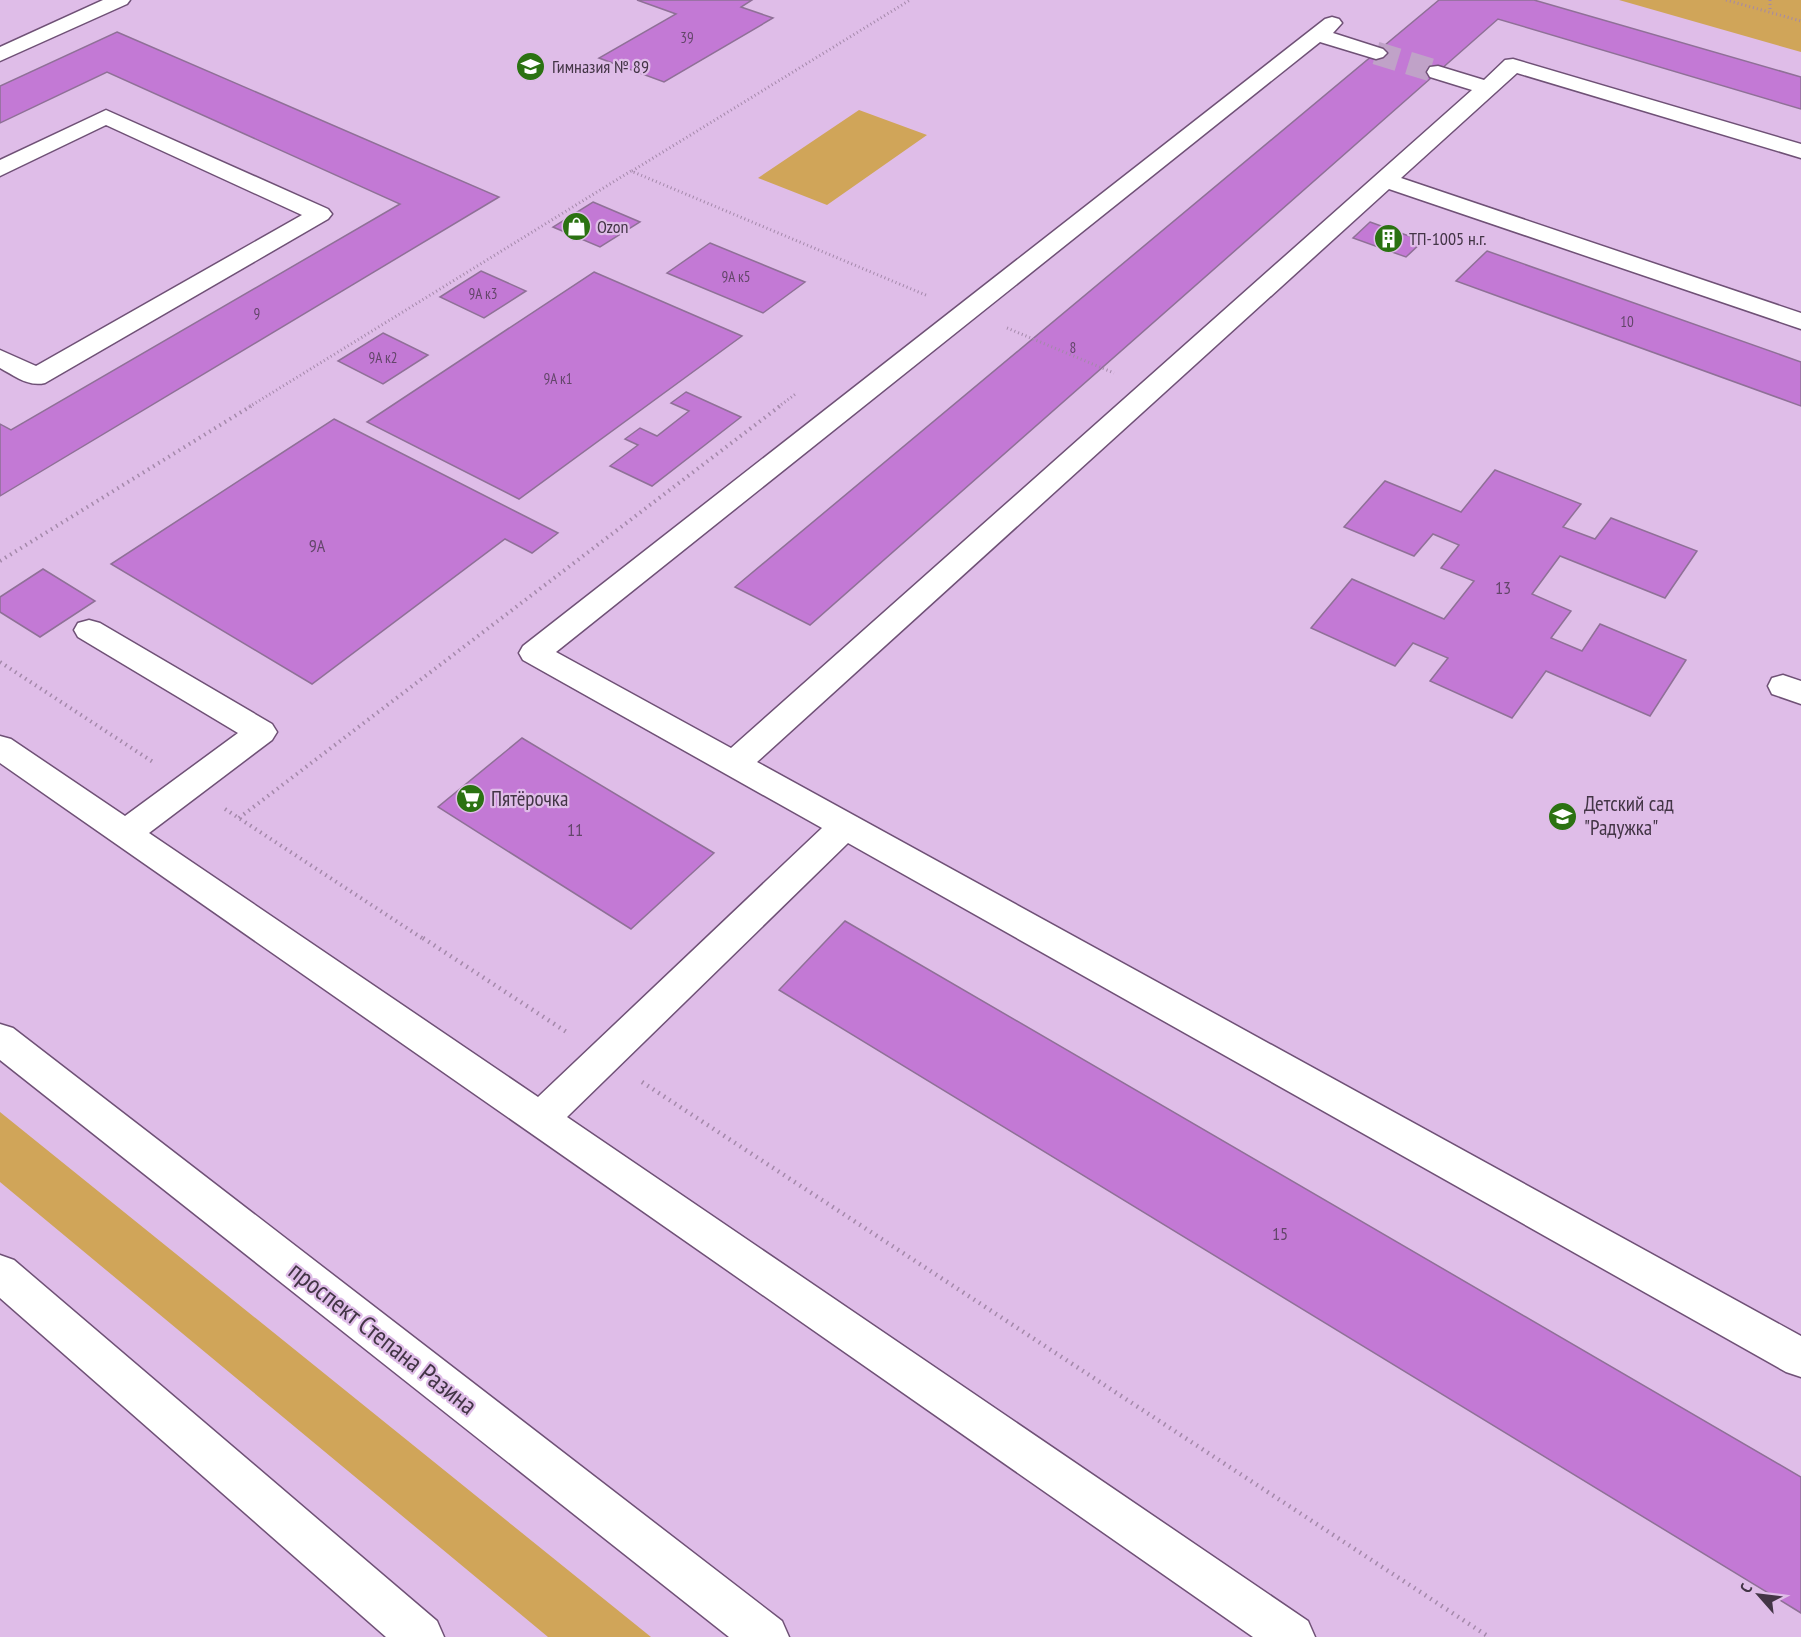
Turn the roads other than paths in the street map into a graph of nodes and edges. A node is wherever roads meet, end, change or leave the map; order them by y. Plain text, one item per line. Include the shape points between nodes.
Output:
1 (120, 0) edge
2 (1376, 53) tunnel mouth
3 (0, 55) edge
4 (1438, 72) tunnel mouth
5 (1487, 88) junction
6 (1801, 151) edge
7 (0, 169) edge
8 (1384, 180) junction
9 (1801, 321) edge
10 (0, 358) edge
11 (88, 630) dead end
12 (0, 747) edge
13 (734, 764) junction
14 (845, 826) junction
15 (126, 833) junction
16 (0, 1039) edge
17 (540, 1119) junction
18 (0, 1273) edge
19 (1801, 1358) edge
20 (421, 1637) edge
21 (766, 1637) edge
22 (1292, 1637) edge

1 - 3 street
2 - 13 street via 1325,29 534,653
4 - 5 street
5 - 6 street via 1513,65
5 - 8 street
7 - 10 street via 106,117 320,214 36,378
8 - 9 street
8 - 13 street
11 - 15 street via 261,732
12 - 15 street
13 - 14 street
14 - 17 street
14 - 19 street
15 - 17 street
16 - 21 street, проспект Степана Разина
17 - 22 street
18 - 20 street

